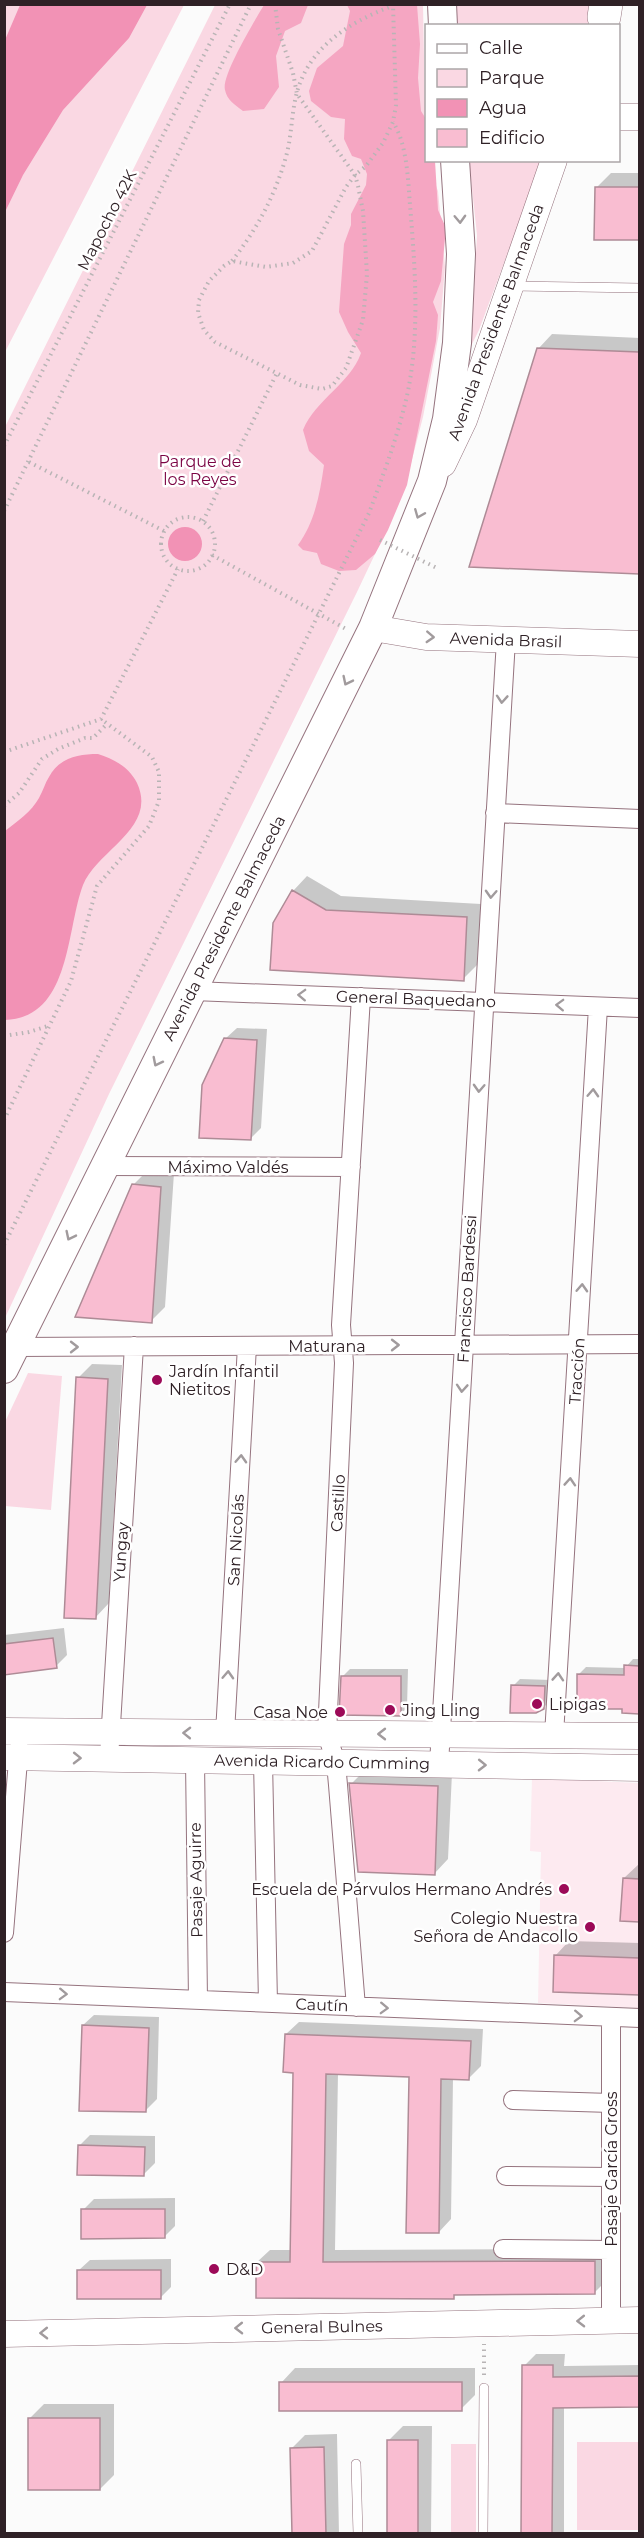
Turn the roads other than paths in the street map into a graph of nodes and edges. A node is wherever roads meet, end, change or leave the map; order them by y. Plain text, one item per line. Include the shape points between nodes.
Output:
1 (442, 4) edge
2 (443, 24) edge
3 (620, 117) edge
4 (639, 117) edge
5 (455, 162) edge
6 (553, 162) edge
7 (511, 286) junction
8 (639, 288) edge
9 (432, 481) junction
10 (370, 634) junction
11 (506, 640) junction
12 (639, 644) edge
13 (495, 813) junction
14 (639, 819) edge
15 (193, 991) junction
16 (362, 997) junction
17 (484, 1002) junction
18 (598, 1007) junction
19 (639, 1008) edge
20 (105, 1166) junction
21 (351, 1167) junction
22 (639, 1344) edge
23 (464, 1345) junction
24 (579, 1345) junction
25 (248, 1346) junction
26 (344, 1346) junction
27 (134, 1347) junction
28 (10, 1358) edge
29 (13, 1731) edge
30 (110, 1732) junction
31 (225, 1733) junction
32 (327, 1734) junction
33 (440, 1734) junction
34 (554, 1735) junction
35 (639, 1736) edge
36 (11, 1757) edge
37 (109, 1758) junction
38 (195, 1760) junction
39 (263, 1761) junction
40 (336, 1763) junction
41 (439, 1764) junction
42 (639, 1768) edge
43 (4, 1934) edge
44 (4, 1992) edge
45 (198, 2000) junction
46 (268, 2003) junction
47 (356, 2007) junction
48 (611, 2017) junction
49 (639, 2018) edge
50 (513, 2100) dead end
51 (611, 2103) junction
52 (506, 2176) dead end
53 (611, 2177) junction
54 (503, 2249) dead end
55 (611, 2250) junction
56 (611, 2320) junction
57 (639, 2320) edge
58 (4, 2334) edge
59 (484, 2388) dead end
60 (356, 2464) dead end
61 (358, 2534) edge
62 (483, 2534) edge

1 - 2 main road
3 - 4 main road
5 -> 9 main road, Avenida Presidente Balmaceda via 461,254 457,343 447,419
6 - 7 main road, Avenida Presidente Balmaceda
7 - 8 lane
7 - 9 main road, Avenida Presidente Balmaceda via 464,420
9 -> 10 main road, Avenida Presidente Balmaceda
10 -> 11 main road, Avenida Brasil
10 -> 15 main road, Avenida Presidente Balmaceda
11 - 12 main road, Avenida Brasil
11 -> 13 street, Francisco Bardessi
13 - 14 street
13 -> 17 street, Francisco Bardessi
16 -> 15 street, General Baquedano
15 -> 20 main road, Avenida Presidente Balmaceda
16 - 17 street, General Baquedano
16 - 21 street, Castillo
18 -> 17 street, General Baquedano
17 -> 23 street, Francisco Bardessi
18 - 19 street, General Baquedano
24 -> 18 street, Tracción
20 - 21 street, Máximo Valdés
20 -> 28 main road, Avenida Presidente Balmaceda
21 - 26 street, Castillo via 341,1325
22 - 24 street, Maturana
23 - 24 street, Maturana
26 -> 23 street, Maturana
23 -> 33 street, Francisco Bardessi
34 -> 24 street, Tracción
25 - 26 street, Maturana
25 - 27 street, Maturana
31 -> 25 street, San Nicolás
26 - 32 street, Castillo
28 -> 27 street, Maturana
27 - 30 street, Yungay
29 - 30 main road, Avenida Ricardo Cumming
29 - 36 street
31 -> 30 main road, Avenida Ricardo Cumming
30 - 37 street, Yungay
31 - 32 main road, Avenida Ricardo Cumming
33 -> 32 main road, Avenida Ricardo Cumming
32 - 40 street, Castillo
33 - 34 main road, Avenida Ricardo Cumming
33 - 41 street, Francisco Bardessi
34 - 35 main road, Avenida Ricardo Cumming
36 -> 37 main road, Avenida Ricardo Cumming
36 - 43 street
37 - 38 main road, Avenida Ricardo Cumming
38 - 39 main road, Avenida Ricardo Cumming
38 - 45 street, Pasaje Aguirre
39 - 40 main road, Avenida Ricardo Cumming
39 - 46 street
40 - 41 main road, Avenida Ricardo Cumming
40 - 47 street, Castillo
41 -> 42 main road, Avenida Ricardo Cumming
44 -> 45 street, Cautín
45 - 46 street, Cautín
46 - 47 street, Cautín
47 -> 48 street, Cautín
48 - 49 street, Cautín
48 - 51 street, Pasaje García Gross
50 - 51 street
51 - 53 street, Pasaje García Gross
52 - 53 street
53 - 55 street, Pasaje García Gross
54 - 55 street
55 - 56 street, Pasaje García Gross
56 - 57 main road, General Bulnes
56 -> 58 main road, General Bulnes
59 - 62 lane
60 - 61 lane

